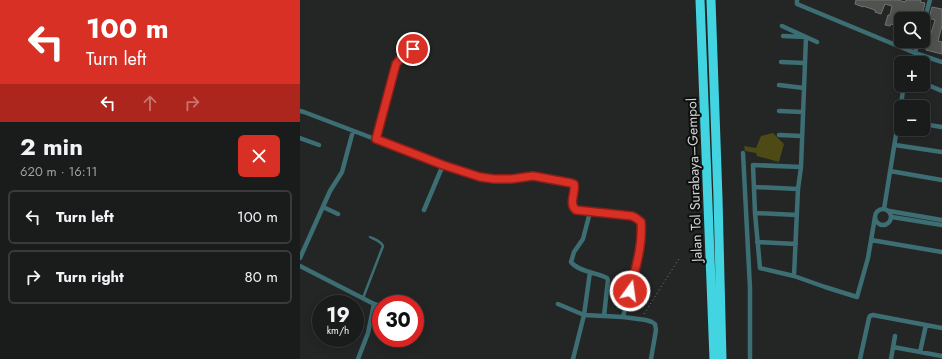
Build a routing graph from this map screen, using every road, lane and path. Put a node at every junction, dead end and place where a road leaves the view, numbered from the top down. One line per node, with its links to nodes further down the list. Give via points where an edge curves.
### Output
1 (700, 0): 79 (highway, Jalan Tol Surabaya–Gempol)
2 (711, 0): 80 (highway, Jalan Tol Surabaya–Gempol)
3 (797, 0): 12 (street, via 797,4)
4 (930, 0): 5 (street)
5 (927, 12)
6 (782, 26): 8 (street)
7 (783, 36): 8 (street)
8 (806, 37): 10 (street); 15 (street)
9 (424, 41): 30 (street, via 396,64)
10 (817, 42)
11 (916, 48): 12 (street)
12 (915, 53): 14 (street)
13 (781, 62): 15 (street)
14 (942, 62)
15 (805, 63): 18 (street)
16 (779, 85): 18 (street)
17 (930, 86): 19 (street)
18 (804, 88): 22 (street)
19 (942, 91)
20 (300, 111): 25 (street)
21 (779, 111): 22 (street)
22 (803, 112): 27 (street)
23 (930, 125): 24 (street)
24 (942, 127)
25 (353, 131): 30 (street); 41 (street, via 342,172)
26 (779, 135): 27 (street)
27 (802, 136): 36 (street)
28 (897, 136): 32 (street)
29 (300, 138): 31 (street)
30 (376, 139): 35 (street)
31 (319, 145)
32 (895, 145): 33 (street); 37 (street)
33 (942, 152)
34 (743, 153): 81 (street, via 750,288)
35 (443, 165): 42 (street); 44 (street, via 494,179 533,176 571,183 575,189 572,207)
36 (801, 167): 39 (street, via 753,166); 40 (street)
37 (890, 171): 38 (street); 43 (street)
38 (942, 180)
39 (754, 187): 40 (street); 45 (street)
40 (798, 189): 47 (street)
41 (323, 207): 46 (street); 57 (street)
42 (424, 210)
43 (886, 210): 48 (street, via 877,211); 49 (street); 50 (street)
44 (590, 212): 60 (street, via 583,239 571,262); 68 (street, via 632,216 641,222 639,253)
45 (755, 213): 47 (street); 54 (street)
46 (338, 214)
47 (797, 215): 55 (street)
48 (875, 217): 49 (street, via 878,224 884,226 889,224); 53 (street)
49 (892, 217): 51 (street)
50 (942, 220)
51 (942, 225)
52 (370, 237): 63 (lane, via 383,246)
53 (871, 240): 56 (street); 61 (street, via 857,297)
54 (758, 242): 55 (street); 61 (street, via 760,268)
55 (796, 244): 61 (street)
56 (942, 252)
57 (300, 258)
58 (680, 258): 69 (path)
59 (300, 266): 62 (street)
60 (590, 272): 66 (street); 67 (street, via 608,279)
61 (794, 276)
62 (357, 295)
63 (364, 295)
64 (558, 304): 66 (street)
65 (372, 314): 76 (street)
66 (584, 316): 67 (street); 77 (street)
67 (604, 316): 68 (street)
68 (623, 317): 69 (street)
69 (641, 319): 78 (street, via 656,326)
70 (926, 325): 71 (street); 74 (street); 82 (street, via 870,316)
71 (942, 328)
72 (895, 336): 73 (street)
73 (893, 347): 74 (street); 83 (street)
74 (920, 352): 75 (street)
75 (942, 356)
76 (358, 359)
77 (573, 359)
78 (651, 359)
79 (714, 359)
80 (722, 359)
81 (750, 359)
82 (860, 359)
83 (891, 359)

